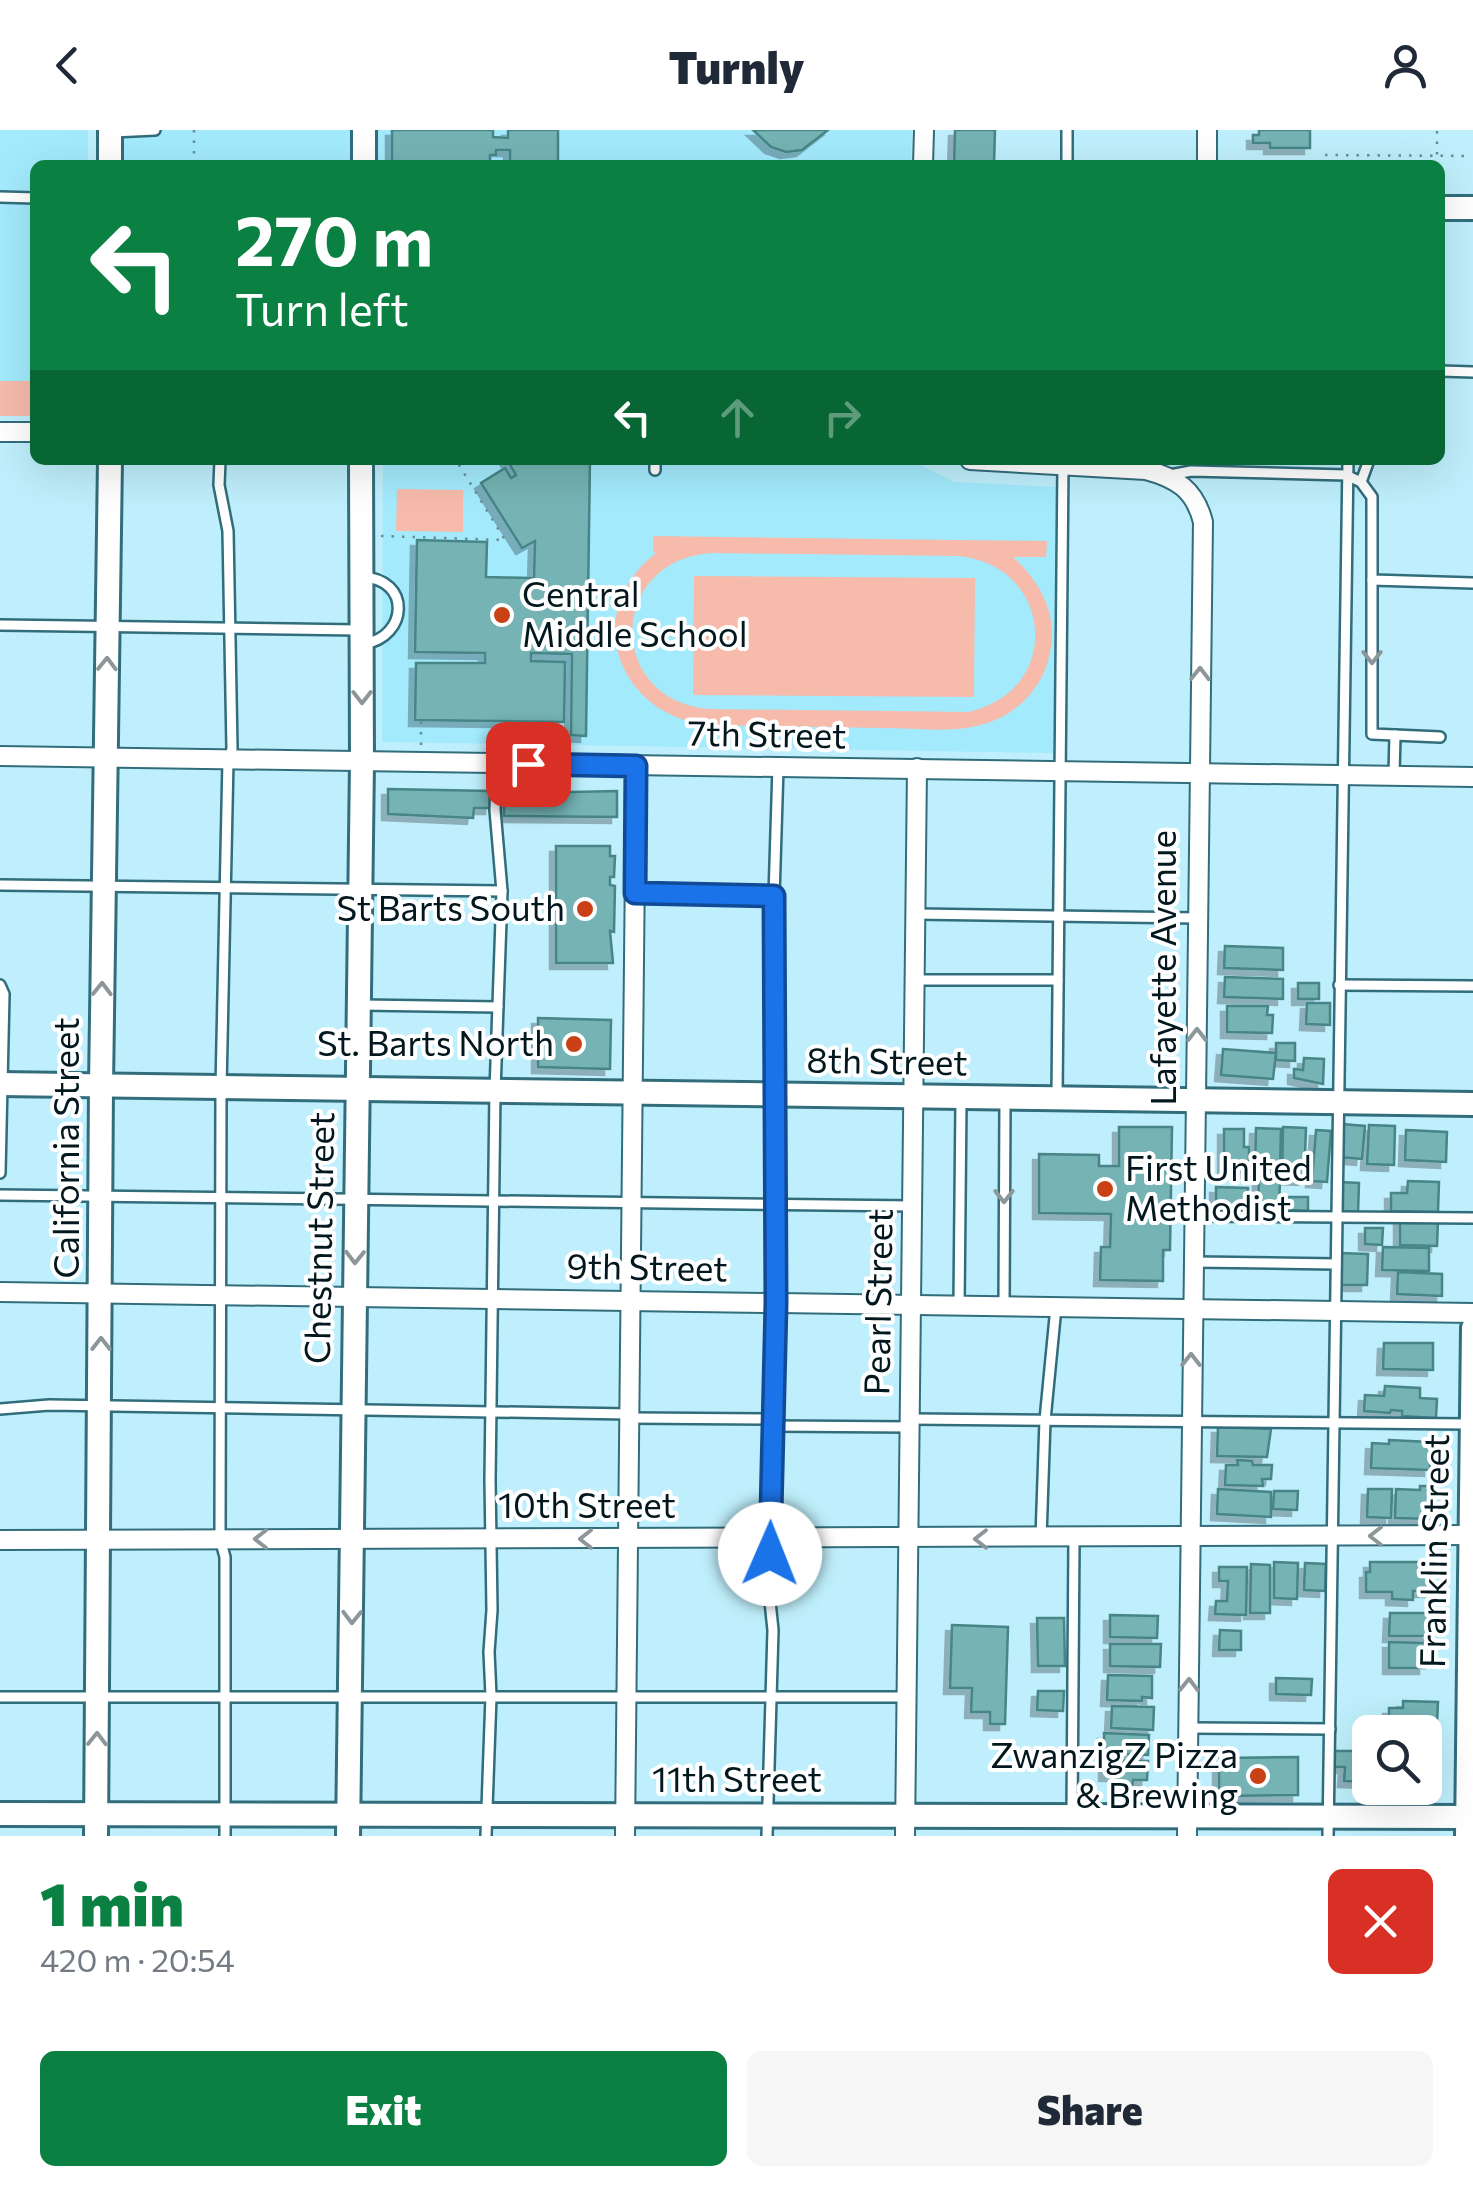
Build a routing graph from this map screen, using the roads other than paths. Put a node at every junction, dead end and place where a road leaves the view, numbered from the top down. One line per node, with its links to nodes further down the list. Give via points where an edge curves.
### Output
1 (155, 130): 6 (lane)
2 (364, 130): 8 (street)
3 (924, 130): 9 (street)
4 (1067, 130): 10 (lane)
5 (1207, 130): 11 (street)
6 (110, 131): 7 (street)
7 (110, 160)
8 (364, 160)
9 (924, 160)
10 (1067, 160)
11 (1207, 160)
12 (0, 198): 13 (lane)
13 (30, 198)
14 (1445, 208): 15 (street)
15 (1473, 208)
16 (1445, 371): 17 (lane)
17 (1473, 372)
18 (0, 432): 19 (street)
19 (30, 432)
20 (110, 465): 33 (street, California Street)
21 (220, 465): 34 (lane)
22 (361, 465): 29 (street, Chestnut Street)
23 (1062, 465): 26 (street); 46 (lane)
24 (1347, 465): 27 (lane)
25 (1367, 465): 28 (lane)
26 (1167, 475): 27 (lane); 47 (street, Lafayette Avenue, one-way to 26, via 1203,522 1188,488)
27 (1346, 475): 28 (lane); 48 (lane)
28 (1362, 482): 30 (lane, via 1372,497)
29 (361, 578): 35 (street, Chestnut Street); 35 (lane, via 388,585 399,601 392,628 378,642)
30 (1372, 580): 31 (lane); 36 (lane, one-way to 36, via 1372,734)
31 (1473, 582)
32 (0, 625): 33 (lane)
33 (107, 626): 34 (lane); 39 (street, California Street, one-way to 33)
34 (231, 629): 35 (lane); 40 (lane)
35 (362, 637): 41 (street, Chestnut Street, one-way to 41)
36 (1395, 735): 37 (lane); 49 (lane)
37 (1440, 737)
38 (0, 756): 39 (street, 7th Street)
39 (105, 757): 40 (street, 7th Street); 52 (street, California Street)
40 (228, 760): 41 (street, 7th Street); 53 (lane)
41 (362, 762): 42 (street, 7th Street); 54 (street, Chestnut Street)
42 (497, 764): 43 (street, 7th Street); 55 (lane)
43 (636, 766): 44 (street, 7th Street); 56 (street)
44 (778, 767): 45 (street, 7th Street); 57 (lane)
45 (918, 768): 46 (street, 7th Street); 58 (street, Pearl Street)
46 (1060, 770): 47 (street, 7th Street); 59 (lane)
47 (1198, 772): 48 (street, 7th Street); 60 (street, Lafayette Avenue)
48 (1343, 774): 49 (street, 7th Street); 64 (lane)
49 (1394, 775): 50 (street, 7th Street)
50 (1473, 777)
51 (0, 884): 52 (lane)
52 (103, 885): 53 (lane); 69 (street, California Street, one-way to 52)
53 (225, 886): 54 (lane); 70 (lane)
54 (360, 888): 55 (lane); 66 (street, Chestnut Street)
55 (502, 891): 67 (lane)
56 (635, 893): 57 (lane); 73 (street)
57 (774, 896): 74 (lane)
58 (916, 914): 59 (lane); 61 (street, Pearl Street)
59 (1058, 918): 60 (lane); 62 (lane)
60 (1198, 918): 79 (street, Lafayette Avenue, one-way to 60)
61 (915, 980): 62 (lane); 75 (street, Pearl Street)
62 (1058, 980): 78 (lane)
63 (0, 985): 68 (lane)
64 (1339, 985): 65 (lane); 80 (lane)
65 (1473, 986)
66 (358, 1006): 67 (lane); 71 (street, Chestnut Street)
67 (498, 1007): 72 (lane)
68 (0, 1084): 69 (street, 8th Street); 82 (lane)
69 (101, 1086): 70 (street, 8th Street); 84 (street, California Street)
70 (221, 1088): 71 (street, 8th Street); 85 (lane)
71 (356, 1089): 72 (street, 8th Street); 86 (street, Chestnut Street)
72 (495, 1091): 73 (street, 8th Street); 87 (lane)
73 (632, 1093): 74 (street, 8th Street); 88 (street)
74 (776, 1095): 75 (street, 8th Street); 89 (lane)
75 (914, 1098): 76 (street, 8th Street); 90 (street, Pearl Street)
76 (961, 1098): 77 (street, 8th Street); 104 (lane)
77 (1005, 1098): 78 (street, 8th Street); 105 (lane, one-way to 105)
78 (1056, 1098): 79 (street, 8th Street)
79 (1196, 1099): 80 (street, 8th Street); 91 (street, Lafayette Avenue)
80 (1337, 1102): 81 (street, 8th Street); 92 (lane)
81 (1473, 1104)
82 (0, 1174)
83 (0, 1195): 84 (lane)
84 (101, 1198): 85 (lane); 97 (street, California Street)
85 (221, 1198): 86 (lane); 98 (lane)
86 (355, 1200): 87 (lane); 99 (street, Chestnut Street, one-way to 99)
87 (494, 1200): 88 (lane); 100 (lane)
88 (631, 1202): 89 (lane); 101 (street)
89 (776, 1206): 90 (lane); 102 (lane)
90 (913, 1206): 103 (street, Pearl Street)
91 (1194, 1216): 92 (lane); 94 (street, Lafayette Avenue)
92 (1336, 1218): 93 (lane); 95 (lane)
93 (1473, 1218)
94 (1192, 1262): 95 (lane); 107 (street, Lafayette Avenue)
95 (1336, 1264): 108 (lane)
96 (0, 1292): 97 (street, 9th Street)
97 (101, 1292): 98 (street, 9th Street); 111 (street, California Street, one-way to 97)
98 (222, 1294): 99 (street, 9th Street); 113 (lane)
99 (354, 1296): 100 (street, 9th Street); 114 (street, Chestnut Street)
100 (494, 1298): 101 (street, 9th Street); 115 (lane)
101 (630, 1300): 102 (street, 9th Street); 116 (street)
102 (776, 1303): 103 (street, 9th Street); 120 (lane)
103 (912, 1305): 104 (street, 9th Street); 121 (street, Pearl Street)
104 (959, 1306): 105 (street, 9th Street)
105 (1004, 1306): 106 (street, 9th Street)
106 (1056, 1307): 107 (street, 9th Street); 117 (lane)
107 (1192, 1308): 108 (street, 9th Street); 118 (street, Lafayette Avenue, one-way to 107)
108 (1336, 1311): 109 (street, 9th Street); 119 (lane)
109 (1473, 1313)
110 (1473, 1328): 122 (street, Franklin Street)
111 (101, 1408): 112 (lane); 113 (lane); 135 (street, California Street)
112 (0, 1409)
113 (221, 1410): 114 (lane); 128 (lane)
114 (354, 1412): 115 (lane); 129 (street, Chestnut Street)
115 (493, 1414): 116 (lane); 130 (lane)
116 (630, 1416): 120 (lane); 131 (street)
117 (1045, 1420): 118 (lane); 121 (lane); 126 (lane)
118 (1191, 1421): 119 (lane); 125 (street, Lafayette Avenue)
119 (1333, 1422): 122 (lane); 124 (lane)
120 (773, 1423): 121 (lane); 132 (lane)
121 (911, 1423): 133 (street, Pearl Street)
122 (1472, 1424): 123 (street, Franklin Street)
123 (1472, 1535): 124 (street, 10th Street, one-way to 124); 148 (street, Franklin Street)
124 (1332, 1536): 125 (street, 10th Street); 145 (lane)
125 (1191, 1537): 127 (street, 10th Street); 144 (street, Lafayette Avenue, one-way to 125)
126 (1040, 1538): 127 (street, 10th Street); 133 (street, 10th Street, one-way to 133)
127 (1074, 1538): 147 (lane)
128 (220, 1539): 129 (street, 10th Street, one-way to 128); 135 (street, 10th Street); 137 (lane, via 226,1557)
129 (353, 1539): 130 (street, 10th Street); 143 (street, Chestnut Street, one-way to 143)
130 (492, 1539): 131 (street, 10th Street, one-way to 130); 138 (lane)
131 (630, 1539): 132 (street, 10th Street); 139 (street)
132 (770, 1539): 133 (street, 10th Street); 140 (lane)
133 (910, 1539): 142 (street, Pearl Street)
134 (0, 1540): 135 (street, 10th Street)
135 (100, 1540): 136 (street, California Street)
136 (98, 1696): 137 (lane); 141 (lane); 149 (street, California Street, one-way to 136)
137 (226, 1696): 143 (lane); 150 (lane)
138 (492, 1696): 139 (lane); 143 (lane); 152 (lane)
139 (628, 1696): 140 (lane); 153 (street)
140 (770, 1696): 142 (lane); 154 (lane)
141 (0, 1697)
142 (907, 1697): 155 (street, Pearl Street)
143 (350, 1698): 151 (street, Chestnut Street)
144 (1188, 1728): 145 (lane); 157 (street, Lafayette Avenue)
145 (1330, 1730): 156 (lane)
146 (0, 1814): 149 (street, 11th Street)
147 (1057, 1823): 155 (street, 11th Street); 157 (street, 11th Street)
148 (1469, 1823): 156 (street, 11th Street)
149 (96, 1825): 150 (street, 11th Street)
150 (225, 1825): 151 (street, 11th Street)
151 (348, 1825): 152 (street, 11th Street)
152 (486, 1826): 153 (street, 11th Street)
153 (625, 1826): 154 (street, 11th Street)
154 (768, 1826): 155 (street, 11th Street)
155 (905, 1826)
156 (1329, 1826): 157 (street, 11th Street)
157 (1187, 1827)

